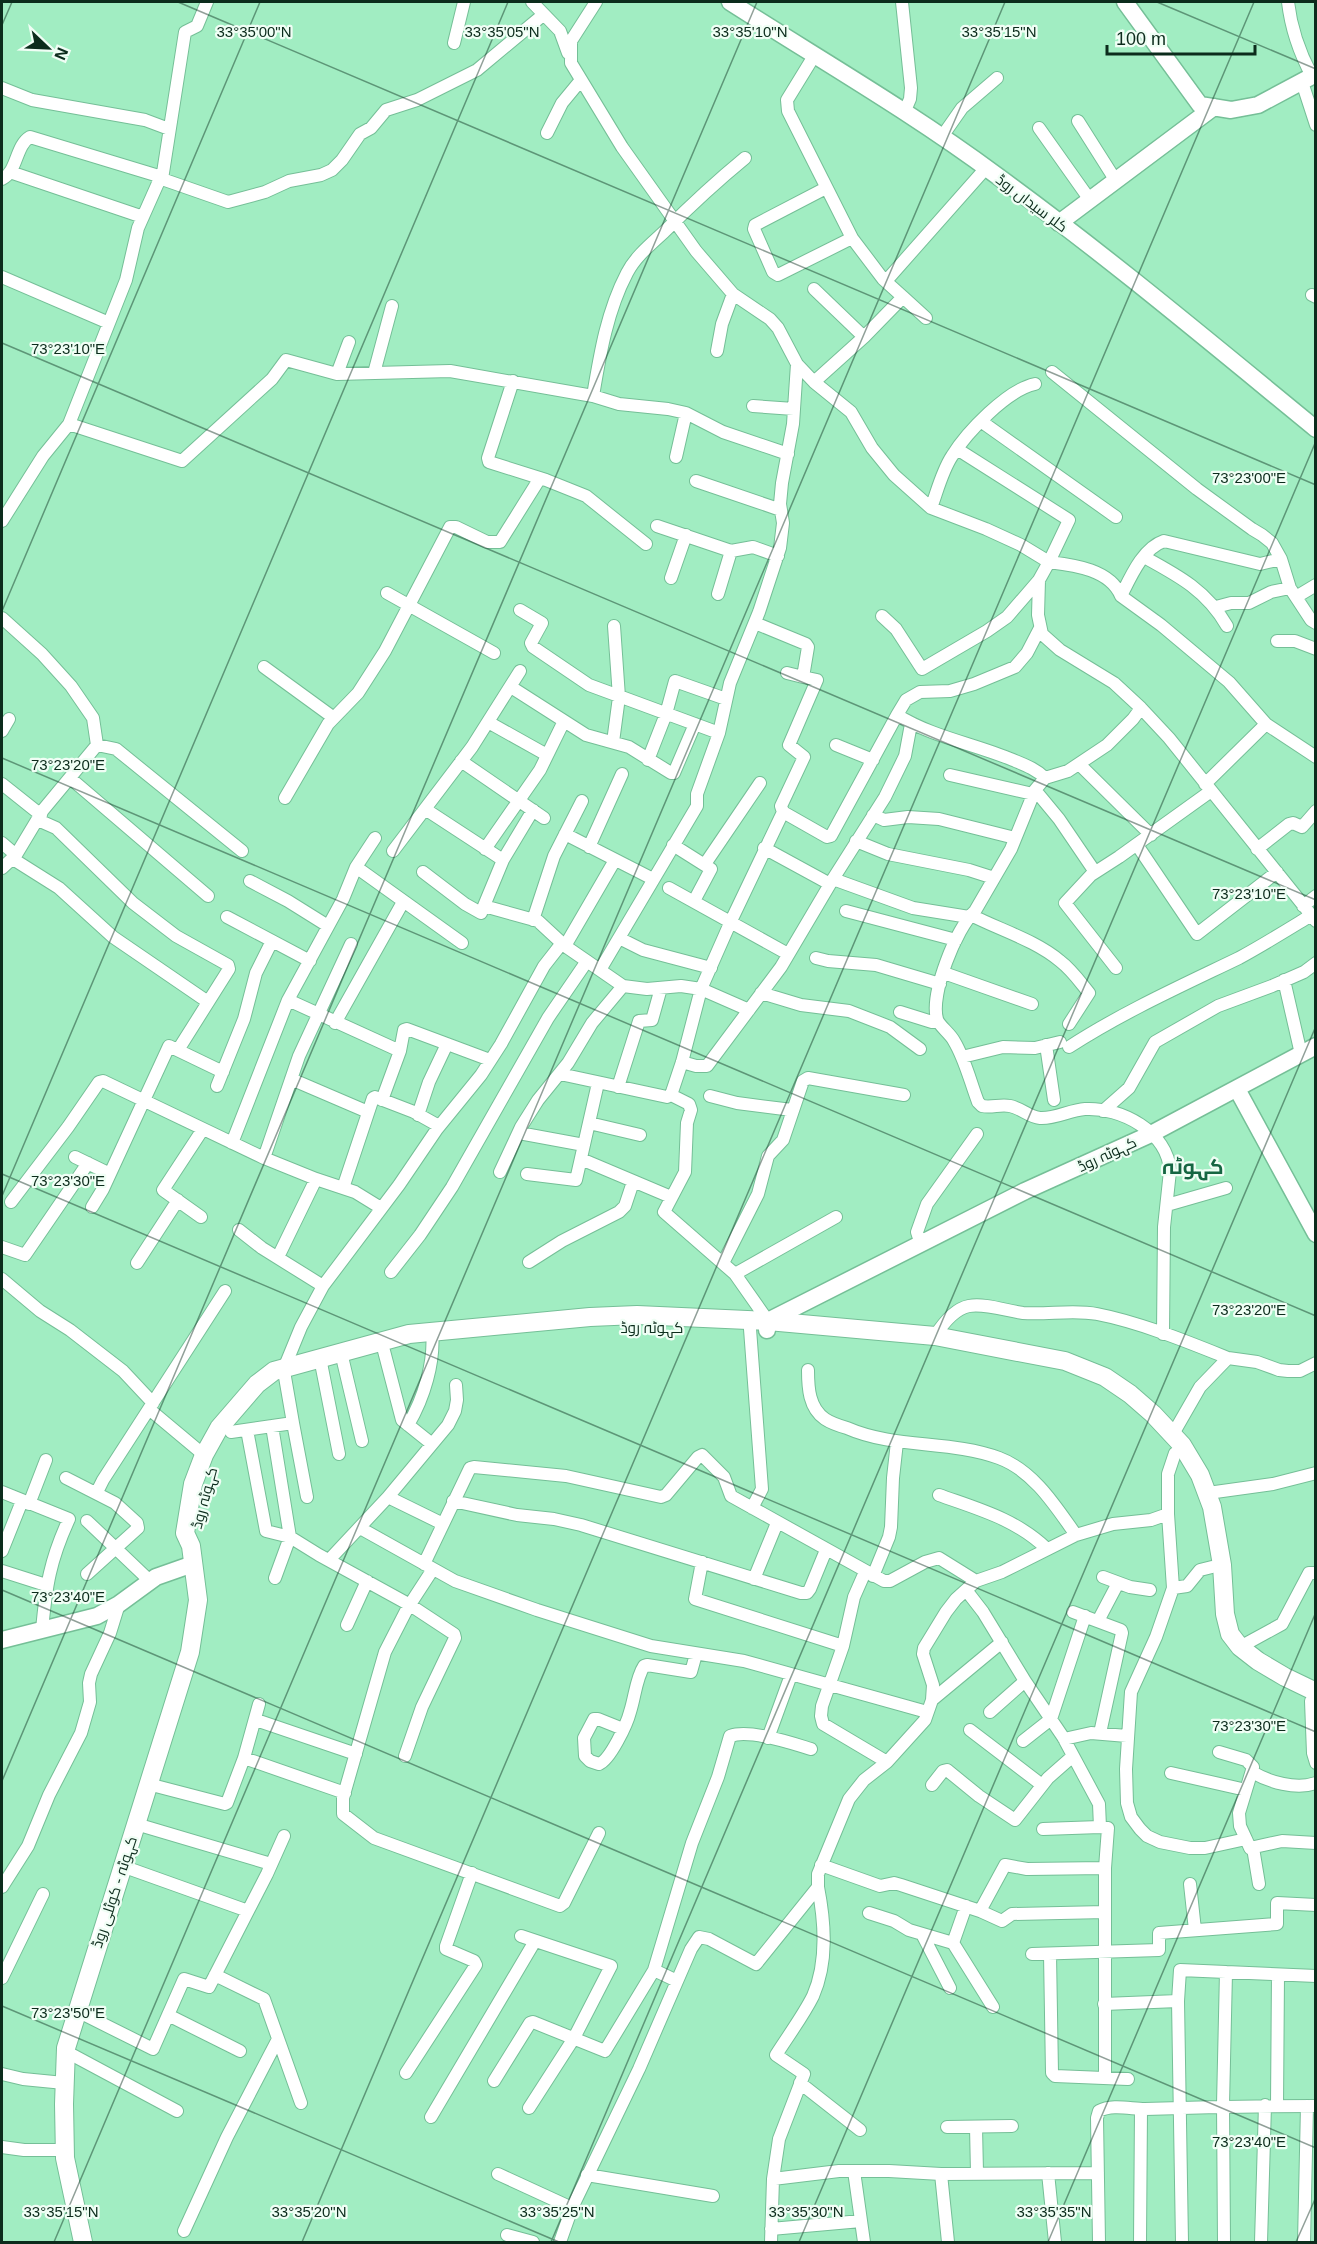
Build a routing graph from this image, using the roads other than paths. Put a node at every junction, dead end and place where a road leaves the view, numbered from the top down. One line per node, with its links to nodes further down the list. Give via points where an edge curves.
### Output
1 (207, 2): 22 (street, via 197,26 185,32)
2 (464, 2): 10 (street)
3 (532, 2): 9 (street)
4 (596, 2): 12 (street, via 571,41)
5 (730, 2): 11 (main road, کلر سیداں روڈ)
6 (902, 2): 18 (street, via 911,88)
7 (1125, 2): 17 (main road, via 1200,105)
8 (1288, 2): 13 (street)
9 (543, 15): 12 (street, via 560,31); 28 (street, via 477,70 417,100 386,110 371,128 360,134 342,160 321,175 289,181 228,202)
10 (454, 43)
11 (814, 56): 18 (main road, کلر سیداں روڈ); 30 (street, via 787,100 788,111)
12 (571, 63): 15 (street)
13 (1310, 77): 17 (main road, via 1258,105 1231,110); 20 (street)
14 (997, 78): 24 (street, via 962,108)
15 (581, 80): 23 (street, via 562,103); 33 (street)
16 (2, 88): 22 (street, via 32,100 145,120)
17 (1214, 108): 29 (main road)
18 (904, 113): 24 (main road, کلر سیداں روڈ)
19 (1078, 121): 29 (street)
20 (1316, 125)
21 (1039, 128): 31 (street)
22 (169, 129): 28 (street)
23 (547, 133)
24 (941, 138): 26 (main road, کلر سیداں روڈ)
25 (745, 158): 33 (street)
26 (986, 168): 34 (main road, کلر سیداں روڈ); 37 (street)
27 (6, 175): 28 (street, via 30,137); 32 (street)
28 (162, 178): 32 (street)
29 (1116, 180): 31 (main road)
30 (826, 188): 35 (street); 35 (street, via 755,225 773,272 778,275)
31 (1090, 200): 34 (main road)
32 (143, 217): 43 (street, via 126,280)
33 (674, 222): 39 (street); 54 (street, via 627,272 602,343)
34 (1059, 223): 60 (main road, کلر سیداں روڈ)
35 (852, 238): 37 (street)
36 (2, 277): 43 (street)
37 (886, 281): 40 (street)
38 (814, 289): 44 (street)
39 (733, 294): 46 (street); 47 (street, via 770,319)
40 (903, 297): 42 (street); 44 (street)
41 (392, 306): 49 (street)
42 (926, 318)
43 (109, 323): 59 (street)
44 (864, 337): 52 (street)
45 (349, 342): 50 (street)
46 (717, 351)
47 (797, 364): 52 (street); 56 (street)
48 (1052, 372): 76 (street, via 1197,489 1262,534)
49 (374, 373): 50 (street); 51 (street, via 450,371)
50 (337, 374): 59 (street, via 286,360 272,379 182,461)
51 (513, 381): 54 (street); 64 (street, via 489,462)
52 (814, 382): 66 (street, via 851,412 894,475)
53 (1035, 384): 58 (street, via 1022,387)
54 (593, 396): 57 (street, via 619,404)
55 (753, 406): 56 (street)
56 (794, 409): 62 (street)
57 (686, 413): 62 (street, via 723,432); 63 (street)
58 (982, 422): 61 (street); 68 (street)
59 (69, 424): 69 (street, via 43,456)
60 (1316, 429)
61 (957, 449): 66 (street); 77 (street, via 1069,520)
62 (788, 454): 67 (street)
63 (676, 457)
64 (540, 478): 72 (street, via 586,496); 85 (street, via 500,542 487,542 450,527)
65 (696, 481): 67 (street)
66 (931, 508): 77 (street, via 1021,545)
67 (781, 510): 74 (street, via 783,534)
68 (1116, 517)
69 (2, 521)
70 (657, 526): 71 (street)
71 (686, 535): 73 (street); 78 (street)
72 (646, 543)
73 (731, 551): 74 (street, via 753,547); 83 (street)
74 (778, 556): 90 (street)
75 (1144, 557): 76 (street, via 1154,544 1164,541 1260,564); 84 (street); 86 (street, via 1185,580)
76 (1281, 559): 81 (street)
77 (1049, 562): 79 (street); 84 (street, via 1086,568 1118,589)
78 (671, 578)
79 (1039, 579): 88 (street, via 1007,617 922,669 896,629); 94 (street)
80 (1316, 585): 81 (street)
81 (1293, 592): 86 (street, via 1271,592 1249,603); 91 (street)
82 (387, 593): 85 (street)
83 (718, 594)
84 (1121, 596): 114 (street, via 1229,682)
85 (409, 606): 97 (street); 108 (street, via 365,682)
86 (1216, 607): 93 (street)
87 (520, 610): 103 (street, via 542,623 531,643 533,647 589,684)
88 (882, 616)
89 (2, 618): 118 (street, via 71,686 93,718)
90 (755, 622): 101 (street, via 806,644); 104 (street)
91 (1316, 623)
92 (614, 626): 103 (street)
93 (1227, 626)
94 (1040, 628): 105 (street, via 1041,634 1060,650 1114,683); 107 (street, via 1016,667 950,691 920,692 906,700)
95 (1277, 641): 96 (street, via 1295,641)
96 (1316, 649)
97 (494, 653)
98 (264, 667): 108 (street)
99 (520, 671): 102 (street)
100 (787, 673): 101 (street)
101 (803, 677): 140 (street, via 817,680 789,745 804,757 781,806)
102 (511, 687): 110 (street); 111 (street)
103 (619, 697): 106 (street); 117 (street)
104 (726, 699): 106 (street, via 675,681); 116 (street)
105 (1141, 708): 125 (street, via 1107,745); 132 (street)
106 (666, 714): 112 (street); 122 (street)
107 (897, 715): 113 (street); 123 (street)
108 (334, 718): 134 (street)
109 (9, 719): 115 (street)
110 (564, 721): 117 (street, via 586,735); 121 (street)
111 (488, 722): 121 (street); 124 (street)
112 (695, 724): 116 (street); 122 (street, via 674,773)
113 (911, 724): 129 (street, via 998,754); 141 (street, via 905,756)
114 (1266, 724): 120 (street); 132 (street)
115 (2, 732)
116 (718, 733): 151 (street, via 697,806)
117 (613, 742): 122 (street)
118 (97, 745): 128 (street); 156 (street, via 116,749)
119 (836, 745): 123 (street)
120 (1313, 754)
121 (547, 755): 135 (street)
122 (648, 760)
123 (873, 760): 140 (street, via 831,836)
124 (461, 761): 135 (street); 137 (street)
125 (1079, 764): 129 (street); 145 (street)
126 (622, 774): 152 (street)
127 (950, 775): 133 (street)
128 (70, 778): 142 (street); 172 (street)
129 (1045, 778): 133 (street)
130 (760, 783): 161 (street)
131 (2, 784): 142 (street)
132 (1208, 788): 145 (street); 155 (street)
133 (1034, 792): 146 (street); 165 (street, via 1059,819)
134 (285, 798)
135 (518, 800): 138 (street); 154 (street)
136 (582, 801): 144 (street)
137 (425, 809): 154 (street); 157 (street)
138 (533, 810): 143 (street); 159 (street)
139 (1316, 811): 155 (street, via 1302,827 1289,824)
140 (783, 812): 153 (street)
141 (873, 815): 146 (street, via 884,820 939,819); 148 (street)
142 (39, 817): 158 (street); 205 (street, via 57,828 132,903 176,936 228,965)
143 (544, 818)
144 (564, 834): 152 (street); 181 (street)
145 (1151, 835): 150 (street)
146 (1015, 837): 167 (street)
147 (375, 838): 162 (street)
148 (856, 841): 167 (street, via 888,854); 170 (street)
149 (2, 843): 158 (street)
150 (1137, 844): 165 (street); 166 (street, via 1197,934)
151 (673, 845): 161 (street); 168 (street)
152 (589, 847): 160 (street)
153 (764, 848): 170 (street); 182 (street)
154 (485, 849): 159 (street)
155 (1257, 849): 166 (street)
156 (242, 851)
157 (393, 851)
158 (14, 857): 163 (street); 205 (street, via 58,888 113,937)
159 (503, 860): 176 (street)
160 (615, 860): 168 (street); 189 (street)
161 (705, 864): 174 (street, via 711,872)
162 (356, 867): 175 (street); 183 (street)
163 (2, 868)
164 (423, 872): 176 (street, via 481,913)
165 (1095, 872): 196 (street, via 1065,903)
166 (1276, 872): 178 (street)
167 (994, 878): 179 (street)
168 (653, 879): 184 (street)
169 (250, 881): 183 (street)
170 (831, 881): 179 (street, via 913,908); 190 (street)
171 (669, 888): 174 (street)
172 (208, 896)
173 (1316, 896): 178 (street)
174 (694, 901): 182 (street)
175 (403, 902): 187 (street); 211 (street)
176 (484, 906): 181 (street)
177 (846, 911): 185 (street)
178 (1310, 914): 214 (street, via 1240,957 1064,1045)
179 (970, 916): 185 (street); 212 (street, via 1046,952 1074,974 1089,993)
180 (227, 917): 186 (street)
181 (532, 920): 189 (street)
182 (731, 921): 190 (street); 195 (street)
183 (328, 926): 192 (street)
184 (619, 938): 195 (street, via 643,950); 197 (street)
185 (956, 940): 198 (street)
186 (272, 941): 192 (street); 222 (street, via 256,973 244,1019)
187 (462, 943)
188 (351, 944): 209 (street)
189 (564, 944): 193 (street); 220 (street, via 544,966)
190 (788, 954): 203 (street)
191 (816, 958): 198 (street)
192 (310, 961): 204 (street)
193 (587, 961): 197 (street); 275 (street, via 548,1018 452,1187)
194 (1316, 963): 199 (street)
195 (711, 968): 202 (street)
196 (1116, 968)
197 (600, 970): 200 (street)
198 (942, 978): 206 (street); 210 (street, via 937,998)
199 (1284, 980): 217 (street); 236 (street, via 1218,1006 1155,1042 1129,1088)
200 (623, 986): 201 (street); 223 (street, via 592,1023)
201 (661, 988): 202 (street); 227 (street, via 652,1020 639,1021)
202 (701, 989): 207 (street); 221 (street)
203 (761, 993): 207 (street); 215 (street, via 801,1005 849,1011 890,1027)
204 (288, 1000): 209 (street); 246 (street)
205 (208, 1002): 216 (street)
206 (1032, 1004)
207 (748, 1010): 221 (street, via 707,1066)
208 (900, 1012): 210 (street)
209 (319, 1015): 211 (street); 224 (street)
210 (938, 1022): 219 (street)
211 (335, 1023): 218 (street)
212 (1070, 1024)
213 (447, 1044): 218 (street, via 407,1029); 220 (street); 238 (street)
214 (1046, 1045): 219 (street, via 1003,1047); 234 (street)
215 (920, 1049)
216 (178, 1050): 222 (street); 232 (street, via 169,1046)
217 (1308, 1050): 228 (main road, کہوٹہ روڈ)
218 (400, 1051): 233 (street)
219 (962, 1057): 236 (street, via 982,1106 1013,1106 1043,1118 1085,1109)
220 (490, 1060): 240 (street)
221 (682, 1062): 229 (street)
222 (223, 1072): 226 (street)
223 (560, 1074): 225 (street); 242 (street)
224 (291, 1079): 237 (street); 249 (street)
225 (598, 1083): 227 (street); 239 (street)
226 (217, 1086)
227 (618, 1087): 229 (street)
228 (1237, 1089): 244 (main road, کہوٹہ روڈ); 268 (main road)
229 (671, 1095): 259 (street, via 691,1110 685,1172)
230 (904, 1095): 235 (street, via 808,1078 803,1081)
231 (710, 1096): 235 (street)
232 (144, 1100): 241 (street); 253 (street); 261 (street, via 99,1082)
233 (382, 1100): 237 (street, via 373,1098); 238 (street)
234 (1054, 1100)
235 (792, 1110): 274 (street, via 783,1140 768,1156 758,1194)
236 (1102, 1111): 244 (street, via 1130,1119)
237 (368, 1112): 257 (street)
238 (418, 1115): 240 (street)
239 (589, 1123): 245 (street); 247 (street)
240 (439, 1126): 264 (street)
241 (203, 1129): 246 (street); 260 (street, via 163,1190)
242 (519, 1132): 247 (street); 252 (street)
243 (977, 1134): 269 (street, via 927,1204 917,1232)
244 (1151, 1134): 262 (street, via 1170,1164); 269 (main road, کہوٹہ روڈ)
245 (640, 1135)
246 (232, 1143): 249 (street)
247 (584, 1145): 250 (street)
248 (75, 1157): 251 (street)
249 (264, 1158): 255 (street)
250 (581, 1159): 254 (street, via 576,1180); 256 (street)
251 (88, 1164): 253 (street); 270 (street, via 25,1255)
252 (500, 1172)
253 (110, 1174): 263 (street)
254 (527, 1174)
255 (316, 1179): 257 (street); 271 (street)
256 (633, 1182): 259 (street); 272 (street, via 619,1212)
257 (343, 1188): 264 (street)
258 (1226, 1188): 262 (street)
259 (671, 1197): 274 (street, via 664,1212)
260 (178, 1200): 265 (street); 273 (street)
261 (11, 1202)
262 (1167, 1205): 281 (street)
263 (92, 1207)
264 (381, 1208): 278 (street)
265 (201, 1217)
266 (836, 1217): 276 (street)
267 (239, 1230): 271 (street)
268 (1316, 1234)
269 (921, 1244): 280 (main road, کہوٹہ روڈ)
270 (2, 1248)
271 (278, 1257): 278 (street)
272 (530, 1262)
273 (137, 1263)
274 (723, 1263): 276 (street)
275 (391, 1272)
276 (735, 1274): 280 (street)
277 (2, 1279): 292 (street, via 123,1371)
278 (323, 1286): 290 (street, via 301,1327)
279 (225, 1291): 292 (street)
280 (761, 1327): 282 (main road, کہوٹہ روڈ, via 637,1326); 283 (main road); 301 (main road, via 933,1346 1047,1366 1119,1399 1149,1424); 315 (street, via 762,1489)
281 (1163, 1334): 283 (street, via 1097,1314 1026,1313 968,1306 955,1313); 285 (street)
282 (433, 1336): 284 (main road, کہوٹہ روڈ); 287 (main road, کہوٹہ روڈ, via 409,1334); 294 (street, via 425,1386)
283 (935, 1336): 297 (main road, via 1084,1367 1130,1394)
284 (384, 1351): 286 (main road, کہوٹہ روڈ); 294 (street, via 402,1420)
285 (1228, 1358): 288 (street, via 1288,1371 1300,1371); 297 (street, via 1200,1387)
286 (343, 1361): 287 (main road, کہوٹہ روڈ); 298 (street)
287 (321, 1363): 290 (main road, کہوٹہ روڈ); 302 (street)
288 (1316, 1363)
289 (808, 1370): 299 (street, via 810,1398 825,1419 867,1437)
290 (285, 1372): 293 (street); 296 (main road, کہوٹہ روڈ, via 263,1391); 303 (main road, کہوٹہ روڈ, via 270,1373 258,1384 219,1428)
291 (456, 1385): 300 (street, via 455,1411)
292 (152, 1406): 303 (street); 308 (street)
293 (293, 1423): 295 (street); 311 (street)
294 (408, 1425): 300 (street)
295 (272, 1426): 296 (street); 322 (street)
296 (239, 1431): 322 (street, via 266,1531); 327 (main road, کہوٹہ روڈ, via 215,1459 204,1487)
297 (1173, 1434): 309 (main road, via 1192,1459)
298 (362, 1441)
299 (897, 1442): 321 (street, via 953,1447 1000,1458 1049,1496); 335 (street, via 889,1537)
300 (432, 1444): 312 (street)
301 (1174, 1453): 316 (street, via 1168,1474); 331 (main road, via 1199,1496)
302 (339, 1454)
303 (204, 1455): 327 (main road, کہوٹہ روڈ, via 193,1484 185,1533)
304 (46, 1460): 314 (street)
305 (1316, 1473): 309 (street)
306 (66, 1478): 308 (street)
307 (2, 1492): 314 (street)
308 (97, 1492): 323 (street, via 137,1523 138,1528)
309 (1208, 1493): 355 (main road, via 1222,1565 1226,1624)
310 (939, 1495): 324 (street, via 1023,1528)
311 (307, 1497)
312 (388, 1497): 319 (street); 320 (street)
313 (453, 1501): 315 (street, via 466,1472 474,1467 566,1476 661,1497 702,1455 724,1477 731,1496); 319 (street); 329 (street, via 581,1525)
314 (25, 1503): 326 (street); 343 (street, via 69,1519 56,1547)
315 (752, 1508): 318 (street)
316 (1168, 1514): 321 (street); 344 (street)
317 (87, 1521): 323 (street)
318 (777, 1522): 325 (street); 338 (street)
319 (443, 1524): 330 (street)
320 (360, 1528): 328 (street); 330 (street)
321 (1076, 1535): 324 (street)
322 (290, 1537): 328 (street); 337 (street)
323 (116, 1548): 334 (street); 339 (street)
324 (1047, 1548): 341 (street)
325 (826, 1550): 335 (street); 338 (street, via 807,1593)
326 (2, 1551)
327 (192, 1555): 339 (main road); 384 (main road, کہوٹہ - کوٹلی روڈ, via 198,1600 194,1634)
328 (328, 1560): 340 (street)
329 (702, 1562): 338 (street); 354 (street, via 694,1595 698,1601)
330 (429, 1567): 348 (street); 356 (street, via 472,1588 631,1640)
331 (1212, 1568): 344 (street, via 1200,1570 1187,1586); 360 (main road, via 1214,1623 1225,1648 1270,1682)
332 (2, 1571): 343 (street)
333 (1316, 1573): 355 (street, via 1304,1580 1282,1624)
334 (87, 1574)
335 (869, 1574): 341 (street, via 890,1581 939,1558); 354 (street, via 854,1597)
336 (1103, 1577): 342 (street)
337 (275, 1578)
338 (754, 1579)
339 (150, 1581): 347 (main road)
340 (367, 1581): 348 (street); 350 (street)
341 (976, 1581): 345 (street)
342 (1118, 1583): 346 (street); 349 (street)
343 (46, 1585): 351 (street)
344 (1173, 1588): 369 (street, via 1131,1692)
345 (966, 1590): 353 (street); 362 (street, via 946,1612 924,1648 933,1685)
346 (1150, 1590)
347 (119, 1605): 351 (main road, via 86,1620); 403 (street, via 91,1674 90,1702 83,1726 28,1846)
348 (410, 1605): 375 (street, via 385,1652); 376 (street, via 455,1638 422,1707)
349 (1098, 1621): 364 (street, via 1079,1614); 368 (street, via 1122,1633)
350 (347, 1625)
351 (42, 1630): 352 (main road)
352 (2, 1640)
353 (1002, 1642): 358 (street); 362 (street)
354 (843, 1646): 359 (street)
355 (1240, 1647): 360 (main road)
356 (696, 1654): 357 (street, via 744,1661); 366 (street, via 691,1672 644,1666)
357 (791, 1675): 359 (street); 370 (street)
358 (1025, 1681): 363 (street); 364 (street)
359 (830, 1686): 362 (street); 379 (street, via 822,1706 823,1724)
360 (1314, 1699): 380 (street)
361 (259, 1704): 365 (street)
362 (930, 1706): 379 (street, via 926,1720)
363 (990, 1712)
364 (1051, 1719): 371 (street); 372 (street)
365 (256, 1720): 375 (street); 378 (street)
366 (623, 1729)
367 (970, 1730): 386 (street)
368 (1100, 1733): 369 (street); 371 (street)
369 (1127, 1736): 394 (street, via 1127,1803 1131,1817 1147,1836 1190,1848)
370 (768, 1738): 373 (street); 420 (street, via 739,1734 728,1740)
371 (1064, 1739): 377 (street)
372 (1023, 1742)
373 (811, 1749)
374 (1219, 1752): 381 (street, via 1246,1760)
375 (356, 1754): 388 (street)
376 (405, 1756)
377 (1073, 1756): 386 (street); 390 (street, via 1098,1804)
378 (244, 1758): 384 (street, via 225,1804); 388 (street)
379 (887, 1762): 398 (street, via 864,1780 849,1799)
380 (1316, 1763)
381 (1252, 1772): 383 (street, via 1278,1783); 387 (street)
382 (1171, 1773): 387 (street)
383 (1316, 1783)
384 (148, 1784): 389 (main road, کہوٹہ - کوٹلی روڈ)
385 (932, 1785): 386 (street, via 947,1770 1015,1820)
386 (1042, 1785)
387 (1246, 1790): 394 (street, via 1239,1820)
388 (345, 1793): 400 (street, via 343,1814 374,1838)
389 (136, 1824): 396 (street); 397 (main road, کہوٹہ - کوٹلی روڈ)
390 (1100, 1827): 391 (street); 399 (street, via 1108,1828)
391 (1043, 1828)
392 (599, 1833): 400 (street, via 562,1905)
393 (284, 1836): 396 (street)
394 (1250, 1843): 395 (street); 402 (street)
395 (1316, 1843)
396 (271, 1864): 408 (street)
397 (122, 1866): 408 (street); 431 (main road, کہوٹہ - کوٹلی روڈ)
398 (822, 1866): 404 (street); 407 (street, via 880,1886 894,1883)
399 (1105, 1868): 409 (street, via 1027,1869 1005,1865); 410 (street)
400 (472, 1873): 437 (street, via 446,1949 476,1965)
401 (1190, 1884): 412 (street)
402 (1259, 1884)
403 (2, 1887)
404 (818, 1887): 426 (street, via 756,1964 699,1937); 443 (street, via 825,1923 822,1964 813,1995 776,2055 804,2074)
405 (43, 1894): 425 (street)
406 (1316, 1905): 412 (street, via 1277,1903 1277,1924)
407 (966, 1906): 409 (street); 416 (street)
408 (248, 1911): 422 (street)
409 (980, 1911): 410 (street, via 1002,1921 1019,1913)
410 (1105, 1912): 417 (street)
411 (869, 1913): 413 (street)
412 (1195, 1930): 417 (street, via 1159,1933 1159,1950)
413 (922, 1934): 416 (street); 427 (street)
414 (521, 1936): 415 (street)
415 (536, 1941): 433 (street, via 611,1966); 452 (street)
416 (953, 1943): 430 (street)
417 (1105, 1953): 419 (street); 429 (street)
418 (1032, 1954): 419 (street)
419 (1050, 1954): 439 (street, via 1052,2073)
420 (654, 1970): 426 (street); 433 (street, via 606,2051)
421 (1226, 1972): 423 (street); 428 (street, via 1180,1970); 445 (street)
422 (215, 1974): 432 (street, via 208,1987 184,1979); 434 (street, via 264,1999)
423 (1278, 1975): 424 (street); 446 (street)
424 (1316, 1976)
425 (2, 1978)
426 (677, 1981): 465 (street)
427 (950, 1988)
428 (1178, 2001): 429 (street); 449 (street)
429 (1104, 2004): 439 (street)
430 (993, 2007)
431 (77, 2011): 432 (street, via 153,2049); 435 (main road, کہوٹہ - کوٹلی روڈ)
432 (168, 2015): 436 (street)
433 (574, 2038): 441 (street, via 530,2023); 448 (street)
434 (278, 2039): 444 (street); 471 (street)
435 (65, 2051): 442 (main road, کہوٹہ - کوٹلی روڈ); 451 (street)
436 (240, 2051)
437 (406, 2073)
438 (2, 2074): 442 (street)
439 (1105, 2078): 440 (street)
440 (1128, 2079)
441 (494, 2081)
442 (64, 2083): 458 (main road, کہوٹہ - کوٹلی روڈ)
443 (800, 2083): 456 (street); 466 (street, via 779,2139)
444 (300, 2103)
445 (1223, 2105): 446 (street); 449 (street); 483 (street)
446 (1271, 2105): 447 (street); 484 (street)
447 (1311, 2106): 485 (street)
448 (529, 2108)
449 (1179, 2108): 450 (street); 482 (street)
450 (1141, 2109): 462 (street, via 1099,2110); 481 (street)
451 (177, 2110)
452 (431, 2117)
453 (1012, 2126): 455 (street)
454 (947, 2127): 455 (street)
455 (976, 2127): 460 (street)
456 (860, 2130)
457 (2, 2147): 458 (street)
458 (65, 2150): 473 (main road, کہوٹہ - کوٹلی روڈ)
459 (854, 2171): 464 (street); 466 (street); 469 (street)
460 (977, 2173): 461 (street); 464 (street)
461 (1048, 2173): 462 (street); 479 (street)
462 (1098, 2173): 480 (street)
463 (498, 2174): 468 (street)
464 (941, 2174): 478 (street)
465 (587, 2175): 467 (street); 468 (street)
466 (773, 2179): 470 (street)
467 (713, 2196)
468 (572, 2208): 475 (street)
469 (861, 2221): 470 (street); 477 (street)
470 (771, 2229): 476 (street)
471 (184, 2231)
472 (507, 2235): 474 (street)
473 (83, 2242)
474 (533, 2242)
475 (560, 2242)
476 (771, 2242)
477 (864, 2242)
478 (948, 2242)
479 (1055, 2242)
480 (1099, 2242)
481 (1140, 2242)
482 (1182, 2242)
483 (1224, 2242)
484 (1261, 2242)
485 (1304, 2242)

